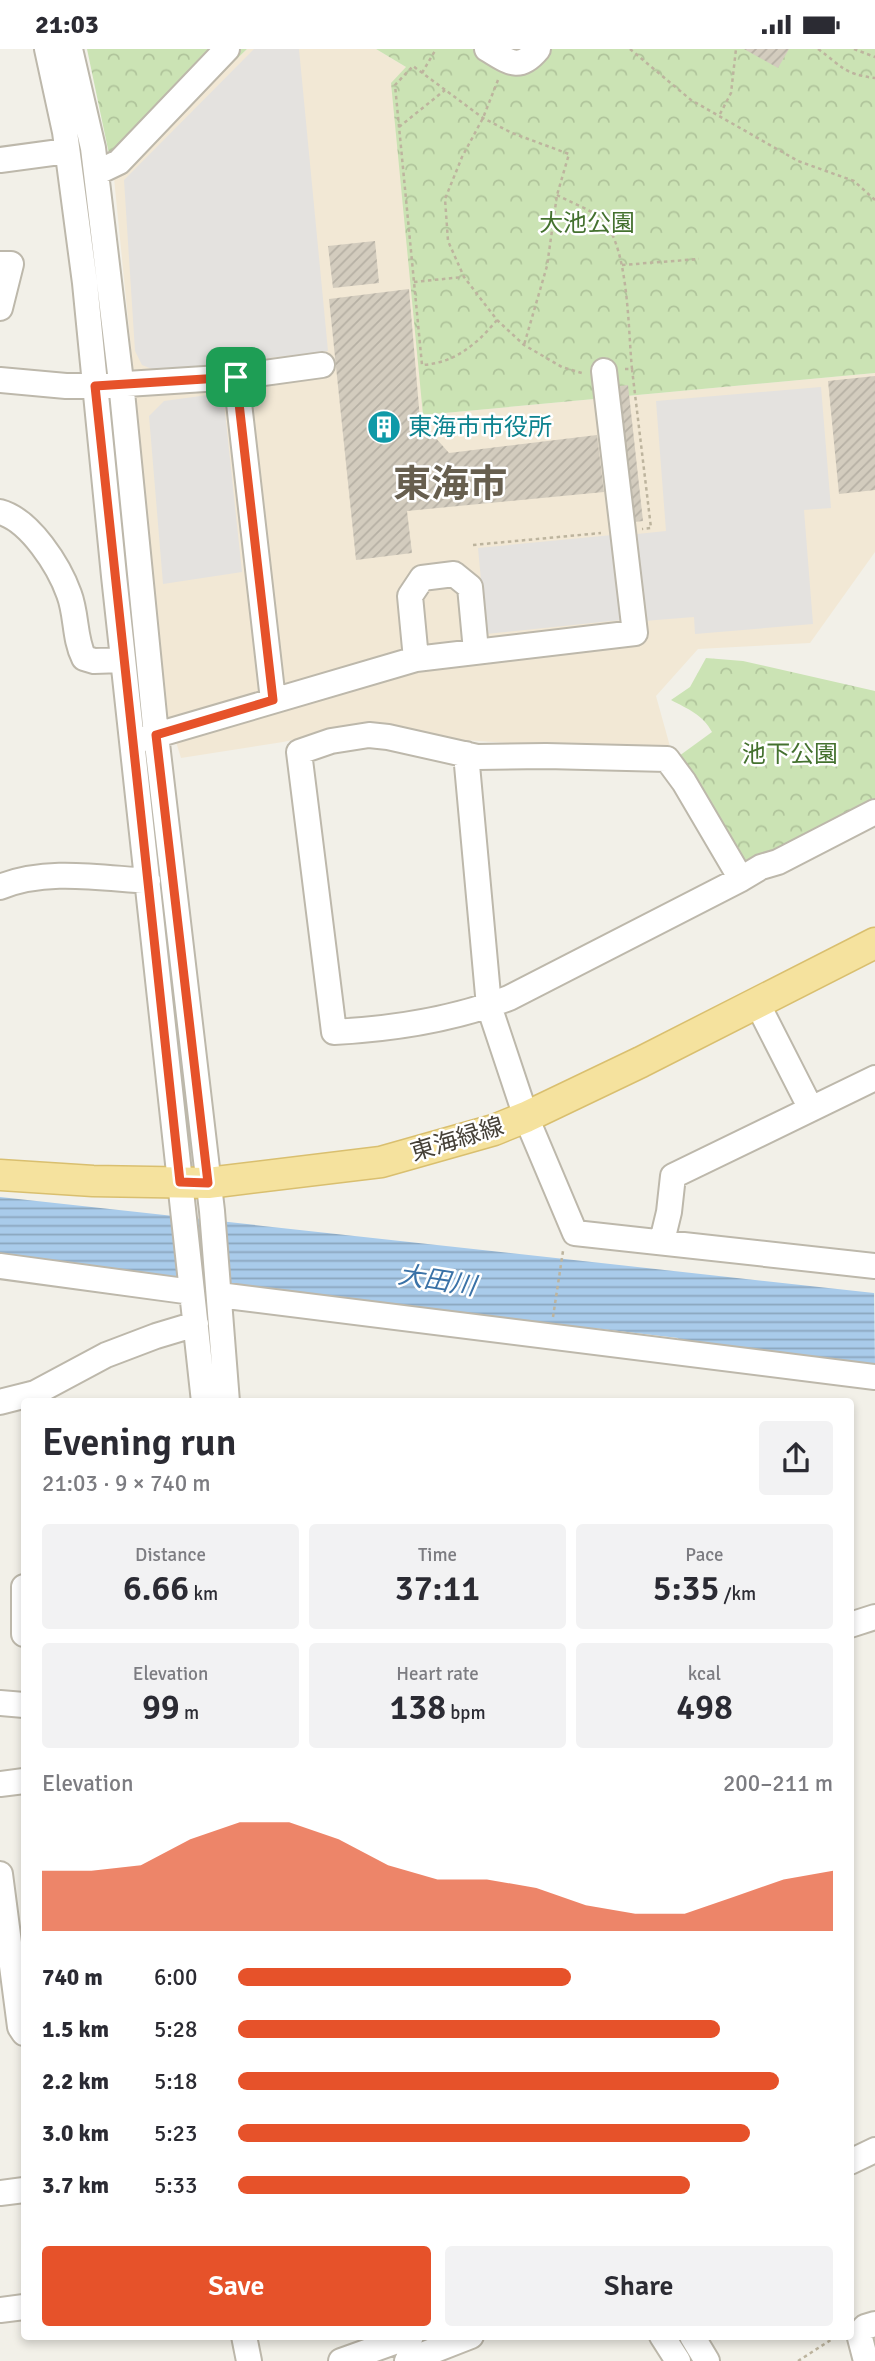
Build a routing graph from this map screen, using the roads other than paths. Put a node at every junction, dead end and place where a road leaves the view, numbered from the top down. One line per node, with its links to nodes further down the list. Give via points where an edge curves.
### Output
1 (47, 49): 6 (street)
2 (70, 49): 8 (street)
3 (227, 49): 8 (street, via 119,162)
4 (538, 49): 5 (street, via 517,64)
5 (496, 54)
6 (67, 151): 7 (street); 16 (street)
7 (0, 160)
8 (96, 173): 15 (street)
9 (0, 264): 10 (street, via 10,264)
10 (0, 308)
11 (322, 365): 13 (street)
12 (604, 376): 18 (street, via 635,632)
13 (236, 377): 15 (street); 21 (street)
14 (0, 380): 16 (street)
15 (121, 382): 16 (street); 22 (street)
16 (95, 386): 20 (street)
17 (0, 512): 20 (street, via 19,521 40,542 69,592 84,657)
18 (476, 651): 19 (street); 19 (street, via 470,587 454,574 422,578 410,596)
19 (416, 659): 21 (street)
20 (123, 660): 23 (street)
21 (273, 700): 22 (street)
22 (156, 735): 23 (street); 36 (street)
23 (132, 742): 27 (street)
24 (466, 754): 26 (street, via 667,759); 31 (street); 31 (street, via 369,735 299,752 334,1032 412,1023)
25 (875, 812): 26 (street)
26 (740, 879): 31 (street)
27 (148, 881): 28 (street, via 54,876); 36 (street)
28 (0, 887)
29 (875, 943): 30 (main road, 東海緑線)
30 (757, 1003): 33 (street); 34 (main road, 東海緑線)
31 (489, 1006): 34 (street)
32 (875, 1078): 33 (street)
33 (811, 1109): 37 (street, via 673,1176)
34 (526, 1117): 36 (main road, 東海緑線, via 381,1162); 37 (street, via 575,1233)
35 (0, 1175): 36 (main road, 東海緑線)
36 (196, 1195): 40 (street); 41 (street)
37 (662, 1241): 39 (street)
38 (0, 1266): 40 (street)
39 (875, 1266)
40 (192, 1288): 42 (street)
41 (219, 1291): 43 (street); 46 (street)
42 (196, 1324): 44 (street, via 106,1355); 45 (street)
43 (875, 1377)
44 (23, 1398)
45 (204, 1398)
46 (228, 1398)
47 (875, 1617): 48 (street)
48 (854, 1625)
49 (0, 1703): 50 (street)
50 (21, 1705)
51 (21, 1781): 52 (street)
52 (0, 1784)
53 (0, 1874): 54 (street)
54 (15, 1912): 55 (street)
55 (21, 2028)
56 (875, 2150): 57 (street)
57 (854, 2160)
58 (21, 2190): 59 (street)
59 (0, 2193)
60 (21, 2307): 61 (street)
61 (0, 2310)
62 (875, 2324): 73 (street, via 859,2334)
63 (245, 2340): 68 (street)
64 (400, 2340): 69 (street)
65 (461, 2340): 70 (street)
66 (665, 2340): 71 (street)
67 (694, 2340): 72 (street)
68 (249, 2361)
69 (341, 2361)
70 (407, 2361)
71 (678, 2361)
72 (707, 2361)
73 (866, 2361)

